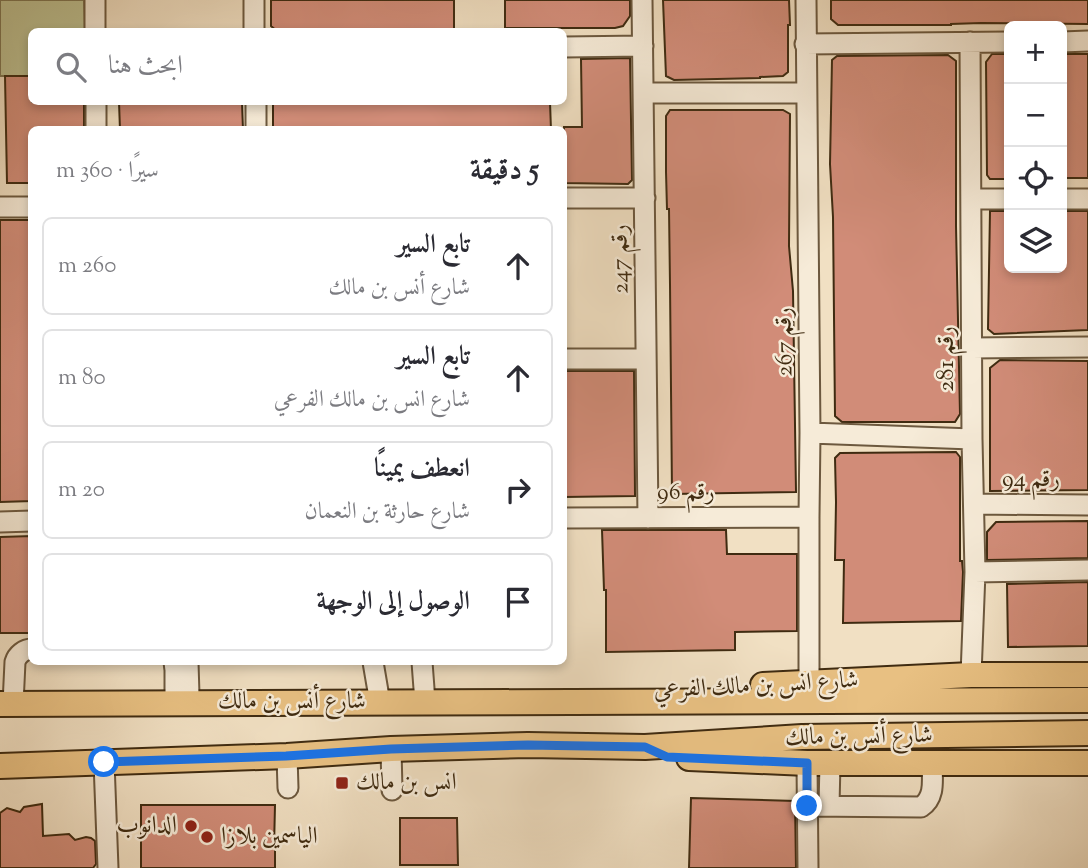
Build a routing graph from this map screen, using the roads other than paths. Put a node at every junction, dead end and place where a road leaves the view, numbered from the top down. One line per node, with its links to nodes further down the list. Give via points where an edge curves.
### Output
1 (95, 0): 5 (street)
2 (254, 0): 6 (street)
3 (642, 0): 12 (street, رقم 247)
4 (806, 0): 11 (street, رقم 267)
5 (95, 28)
6 (254, 28)
7 (1088, 41): 10 (street)
8 (970, 42): 9 (street); 11 (street); 24 (street, رقم 281)
9 (1004, 42)
10 (1067, 42)
11 (805, 44): 15 (street, رقم 267)
12 (643, 46): 13 (street); 14 (street, رقم 247)
13 (567, 47)
14 (643, 93): 15 (street); 21 (street, رقم 247)
15 (806, 93): 32 (street, رقم 267)
16 (96, 105): 18 (street)
17 (256, 105): 19 (street)
18 (96, 126)
19 (256, 126)
20 (567, 198): 21 (street)
21 (645, 198): 31 (street, رقم 247)
22 (1067, 199): 23 (street)
23 (1088, 199)
24 (971, 200): 25 (street); 28 (street, رقم 281)
25 (1004, 200)
26 (0, 207): 27 (street)
27 (28, 207)
28 (972, 348): 29 (street); 33 (street, رقم 281)
29 (1088, 348)
30 (567, 359): 31 (street)
31 (646, 359): 38 (street, رقم 247)
32 (810, 433): 33 (street); 36 (street, رقم 267)
33 (971, 439): 34 (street, رقم 281)
34 (974, 504): 35 (street, رقم 94); 42 (street, رقم 281)
35 (1088, 505)
36 (808, 517): 38 (street, رقم 96); 50 (street, رقم 267)
37 (567, 518): 38 (street, رقم 96)
38 (648, 518)
39 (0, 522): 40 (street)
40 (28, 522)
41 (1088, 570): 42 (street)
42 (975, 572): 48 (street, رقم 281)
43 (28, 650): 55 (street, via 15,662)
44 (174, 665): 52 (street)
45 (188, 665): 52 (street)
46 (374, 665): 54 (street)
47 (422, 665): 53 (street)
48 (971, 675): 49 (main road, شارع انس بن مالك الفرعي); 50 (main road, شارع انس بن مالك الفرعي)
49 (1088, 675)
50 (809, 683): 53 (main road, شارع انس بن مالك الفرعي)
51 (1088, 700): 53 (main road, شارع أنس بن مالك)
52 (182, 702): 54 (main road, شارع أنس بن مالك); 55 (main road, شارع أنس بن مالك)
53 (425, 702): 54 (main road, شارع أنس بن مالك)
54 (380, 703)
55 (7, 704)
56 (1088, 733): 57 (main road, شارع أنس بن مالك, via 802,737)
57 (645, 747): 58 (main road, شارع أنس بن مالك); 61 (main road, via 667,757)
58 (391, 749): 59 (main road, شارع أنس بن مالك); 66 (street)
59 (286, 756): 60 (main road, شارع أنس بن مالك); 65 (street)
60 (104, 762): 64 (main road, شارع أنس بن مالك); 69 (street)
61 (818, 763): 62 (main road); 67 (street); 68 (street)
62 (932, 763): 63 (main road); 68 (street, via 932,795 921,807)
63 (1088, 763)
64 (0, 765)
65 (288, 788)
66 (392, 790)
67 (807, 806): 68 (street); 70 (street)
68 (829, 806)
69 (108, 868)
70 (808, 868)

